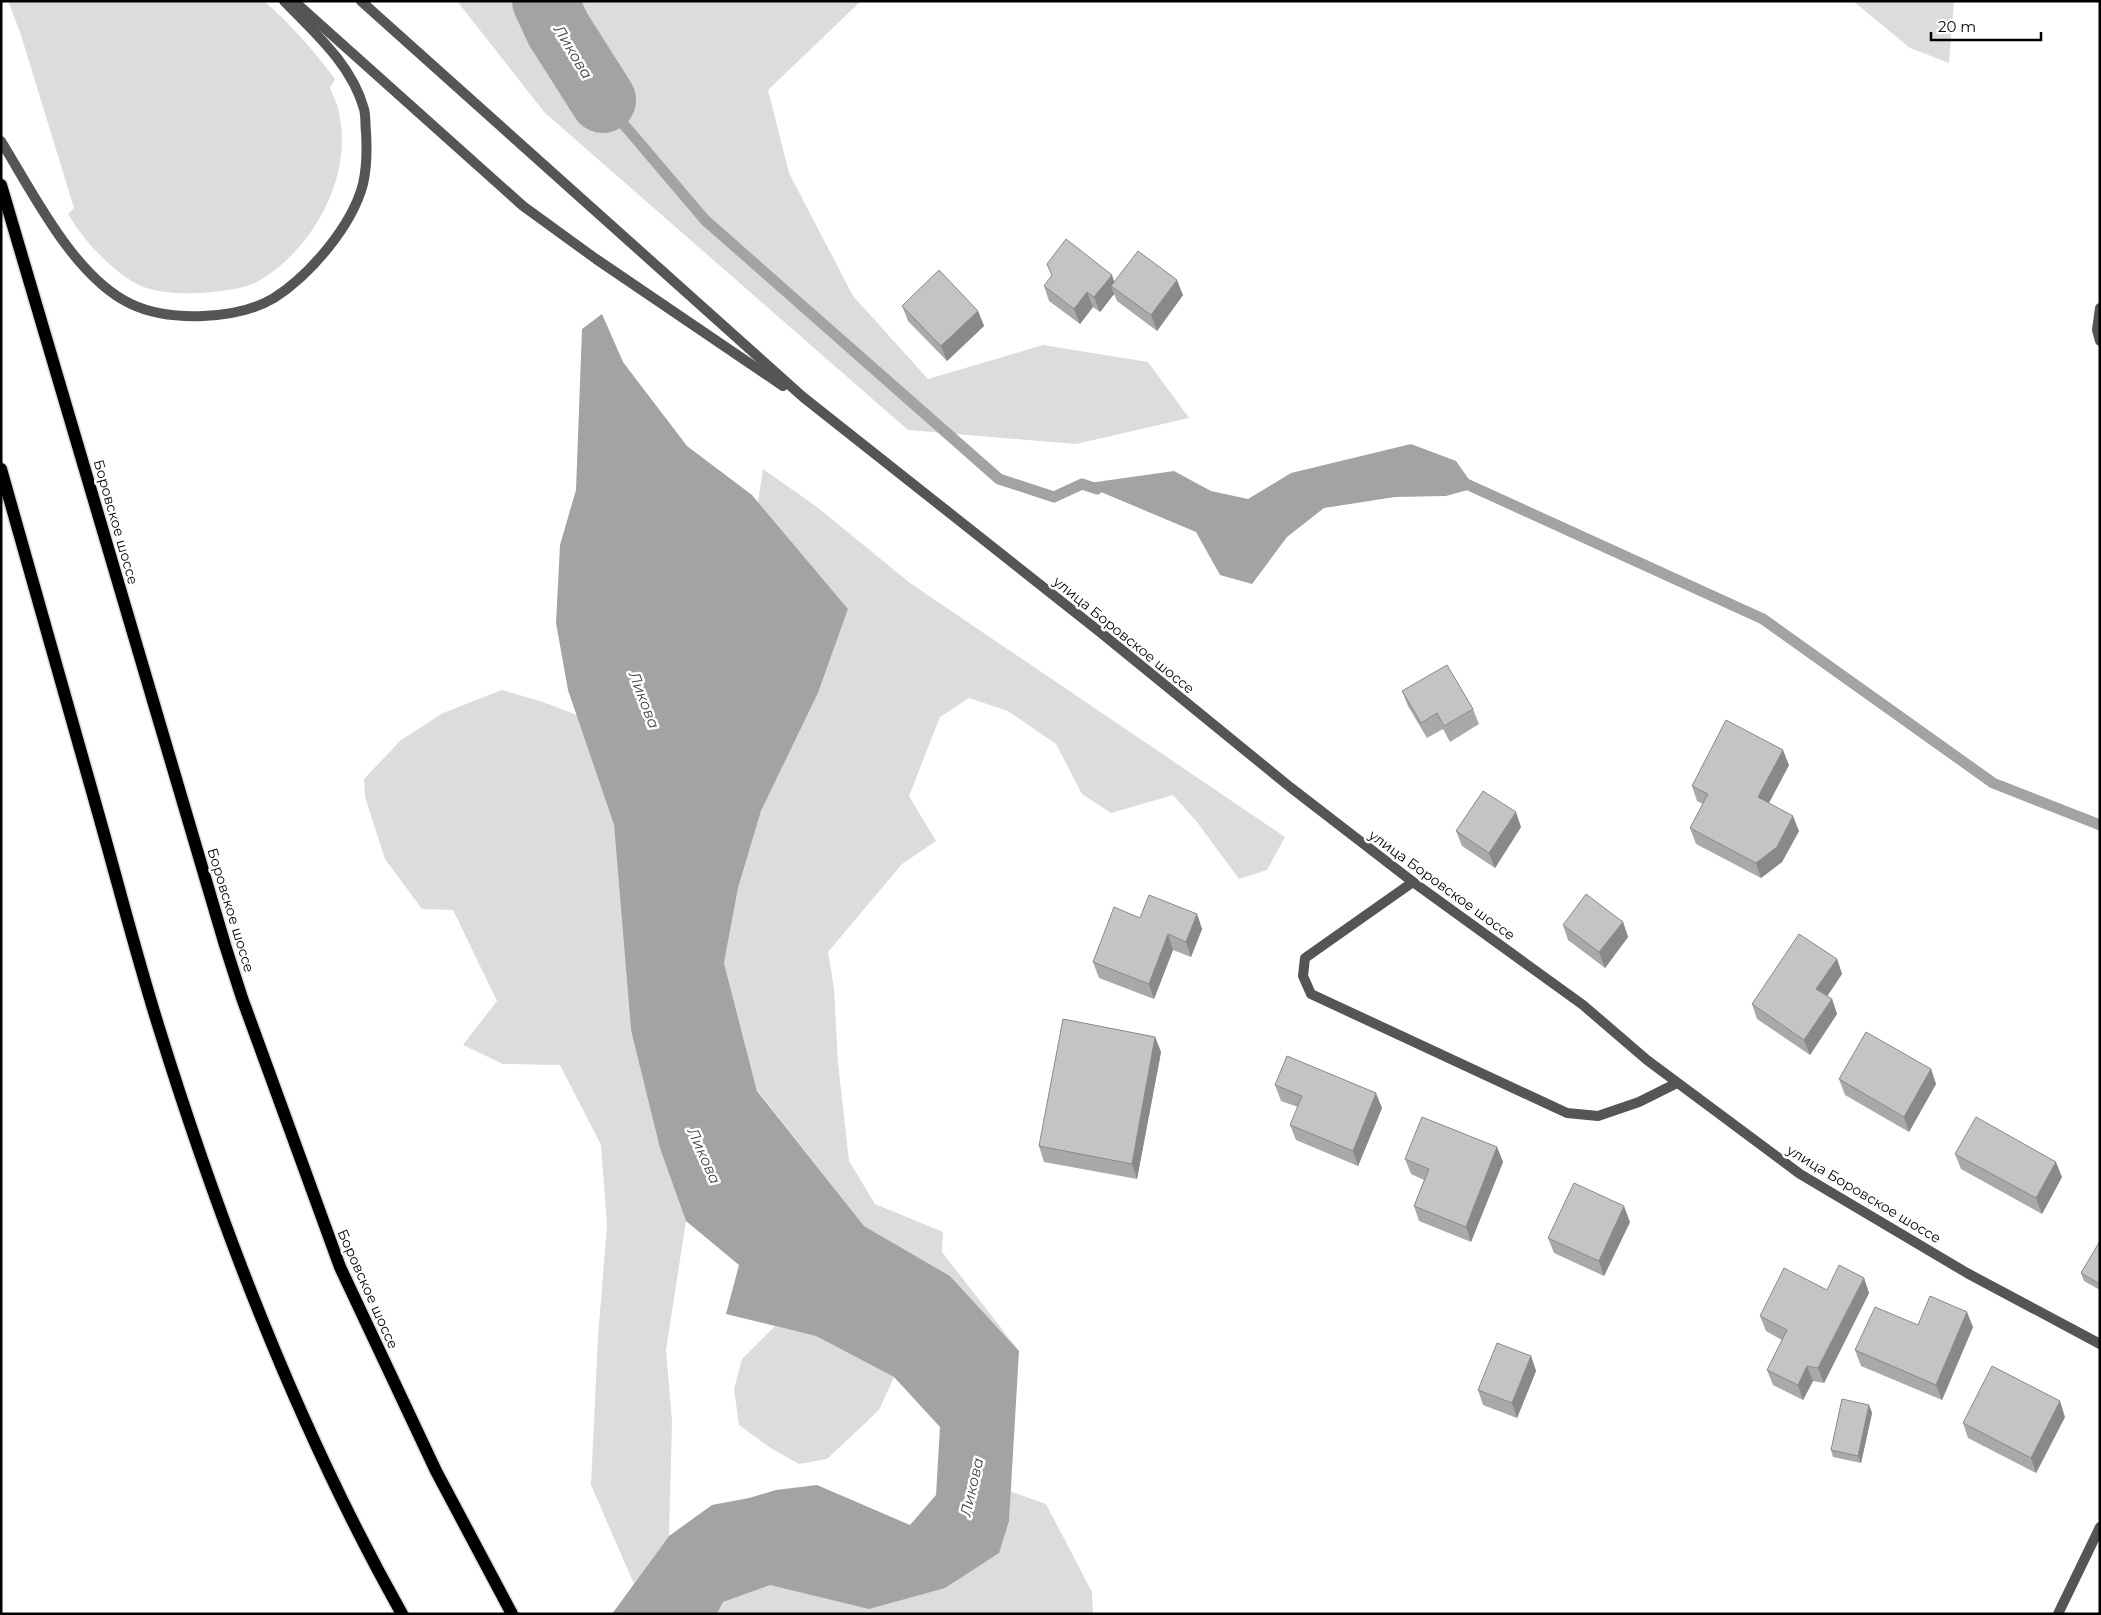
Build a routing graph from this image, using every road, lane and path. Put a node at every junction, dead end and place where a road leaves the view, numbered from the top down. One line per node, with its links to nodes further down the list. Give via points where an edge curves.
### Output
1 (284, 1): 4 (street, via 334,53 353,85 364,110 368,152 363,185 329,247 309,269 272,299 238,311 191,317 150,311 131,304 104,286 80,262 56,231)
2 (294, 1): 8 (street, via 523,206 773,380)
3 (361, 1): 8 (street)
4 (1, 141)
5 (1, 185): 15 (main road, Боровское шоссе, via 225,945 249,1016 340,1267 436,1471)
6 (2100, 308): 7 (street, via 2097,330)
7 (2100, 341)
8 (803, 397): 10 (street, улица Боровское шоссе)
9 (1, 469): 14 (main road, via 158,1025 188,1120 254,1299 334,1483)
10 (1413, 882): 11 (street, улица Боровское шоссе, via 1583,1005); 11 (street, via 1305,958 1302,976 1311,994 1567,1113 1598,1116 1640,1102)
11 (1677, 1084): 12 (street, улица Боровское шоссе, via 1800,1174 1967,1273)
12 (2100, 1344)
13 (2100, 1527): 16 (street)
14 (402, 1614)
15 (512, 1614)
16 (2058, 1614)

